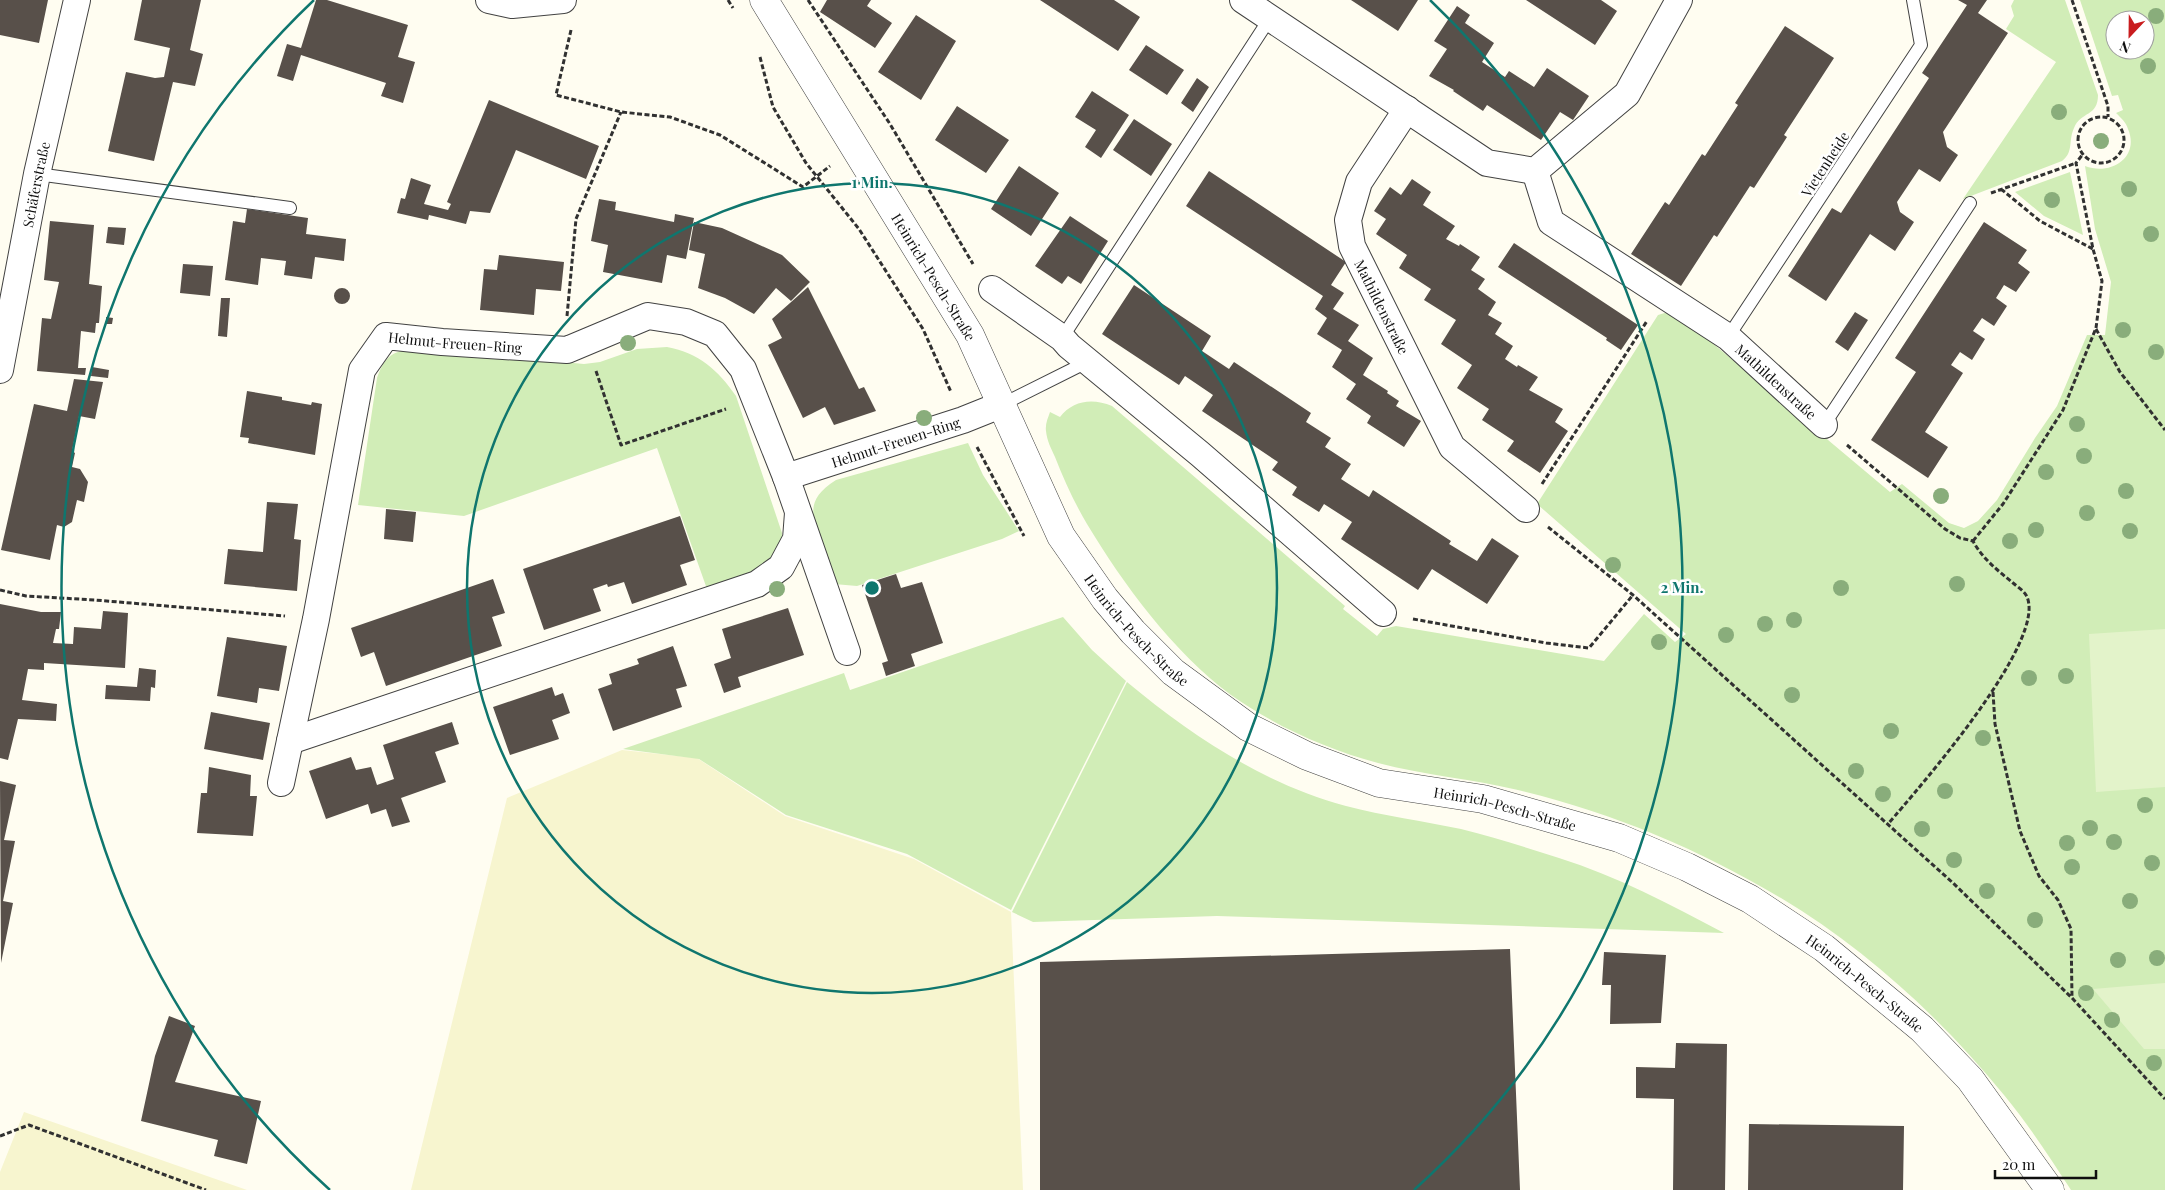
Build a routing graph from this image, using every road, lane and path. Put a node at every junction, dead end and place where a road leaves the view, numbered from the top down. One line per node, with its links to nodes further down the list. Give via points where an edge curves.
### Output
1 (76, 0): 21 (street, Schäferstraße)
2 (489, 0): 11 (street)
3 (728, 0): 12 (path)
4 (764, 0): 17 (street, Heinrich-Pesch-Straße)
5 (808, 0): 27 (path, via 890,124 977,271)
6 (1243, 0): 10 (street)
7 (1679, 0): 20 (street, via 1627,94)
8 (1913, 0): 30 (lane, Vietenheide, via 1921,45)
9 (2072, 0): 16 (path, via 2108,106)
10 (1276, 9): 14 (street); 31 (lane)
11 (568, 11): 15 (path, via 556,96)
12 (738, 16)
13 (760, 55): 22 (path, via 773,107)
14 (1407, 109): 20 (street, via 1488,163); 41 (street, Mathildenstraße, via 1359,182 1348,220 1352,246 1452,447)
15 (621, 112): 22 (path, via 670,116 720,135 803,187); 32 (path, via 576,219 566,325)
16 (2108, 117): 18 (path, via 2096,117 2086,122 2078,140); 18 (path, via 2124,134 2121,153 2105,163 2095,162)
17 (854, 147): 22 (path); 36 (street, Heinrich-Pesch-Straße, via 970,335)
18 (2083, 154): 19 (path)
19 (2076, 163): 23 (path); 26 (path)
20 (1536, 171): 28 (street, Mathildenstraße, via 1551,222)
21 (37, 174): 25 (lane); 34 (street, Schäferstraße)
22 (817, 176): 37 (path, via 859,229 923,329)
23 (2001, 189): 24 (path); 26 (path, via 2040,221)
24 (1970, 203): 38 (lane, Mathildenstraße)
25 (290, 208)
26 (2093, 249): 29 (path, via 2102,282)
27 (992, 289): 31 (street)
28 (1665, 295): 30 (street, Mathildenstraße); 41 (path)
29 (2096, 328): 39 (path, via 2120,372); 44 (path, via 2063,410 2003,504)
30 (1728, 337): 38 (street, Mathildenstraße)
31 (1062, 338): 33 (street)
32 (577, 346): 35 (street, Helmut-Freuen-Ring, via 648,316 686,322 714,334 744,368); 35 (path, via 621,445); 48 (street, Helmut-Freuen-Ring, via 442,342 386,336 362,370)
33 (1087, 362): 36 (lane); 47 (street, via 1207,460)
34 (0, 370)
35 (755, 399): 40 (street, Helmut-Freuen-Ring)
36 (1003, 404): 37 (street, Helmut-Freuen-Ring); 58 (street, Heinrich-Pesch-Straße, via 1061,536 1105,599 1173,672 1248,727 1307,756 1379,783 1483,799 1619,838 1688,867 1750,899 1824,948 1922,1030 1970,1079)
37 (964, 420): 40 (street, Helmut-Freuen-Ring); 43 (path)
38 (1824, 425): 44 (path, via 1945,529)
39 (2165, 430)
40 (786, 477): 42 (street, Helmut-Freuen-Ring)
41 (1526, 509): 46 (path)
42 (798, 513): 49 (street, Helmut-Freuen-Ring); 51 (street, Helmut-Freuen-Ring, via 796,539 781,567 757,584)
43 (1025, 538)
44 (1973, 541): 50 (path, via 1983,557 2026,594 2030,607 2021,642)
45 (0, 590): 48 (path, via 26,596)
46 (1633, 595): 47 (path, via 1589,648); 53 (path)
47 (1383, 613)
48 (316, 619): 51 (street, Helmut-Freuen-Ring)
49 (847, 652)
50 (1992, 691): 53 (path, via 1966,729); 54 (path, via 1995,724 2020,832 2039,876 2058,900 2072,929)
51 (290, 741): 52 (street, Helmut-Freuen-Ring)
52 (281, 782)
53 (1888, 824): 54 (path)
54 (2072, 998): 55 (path)
55 (2165, 1099)
56 (0, 1136): 57 (path, via 29,1125)
57 (206, 1190)
58 (2050, 1190)

